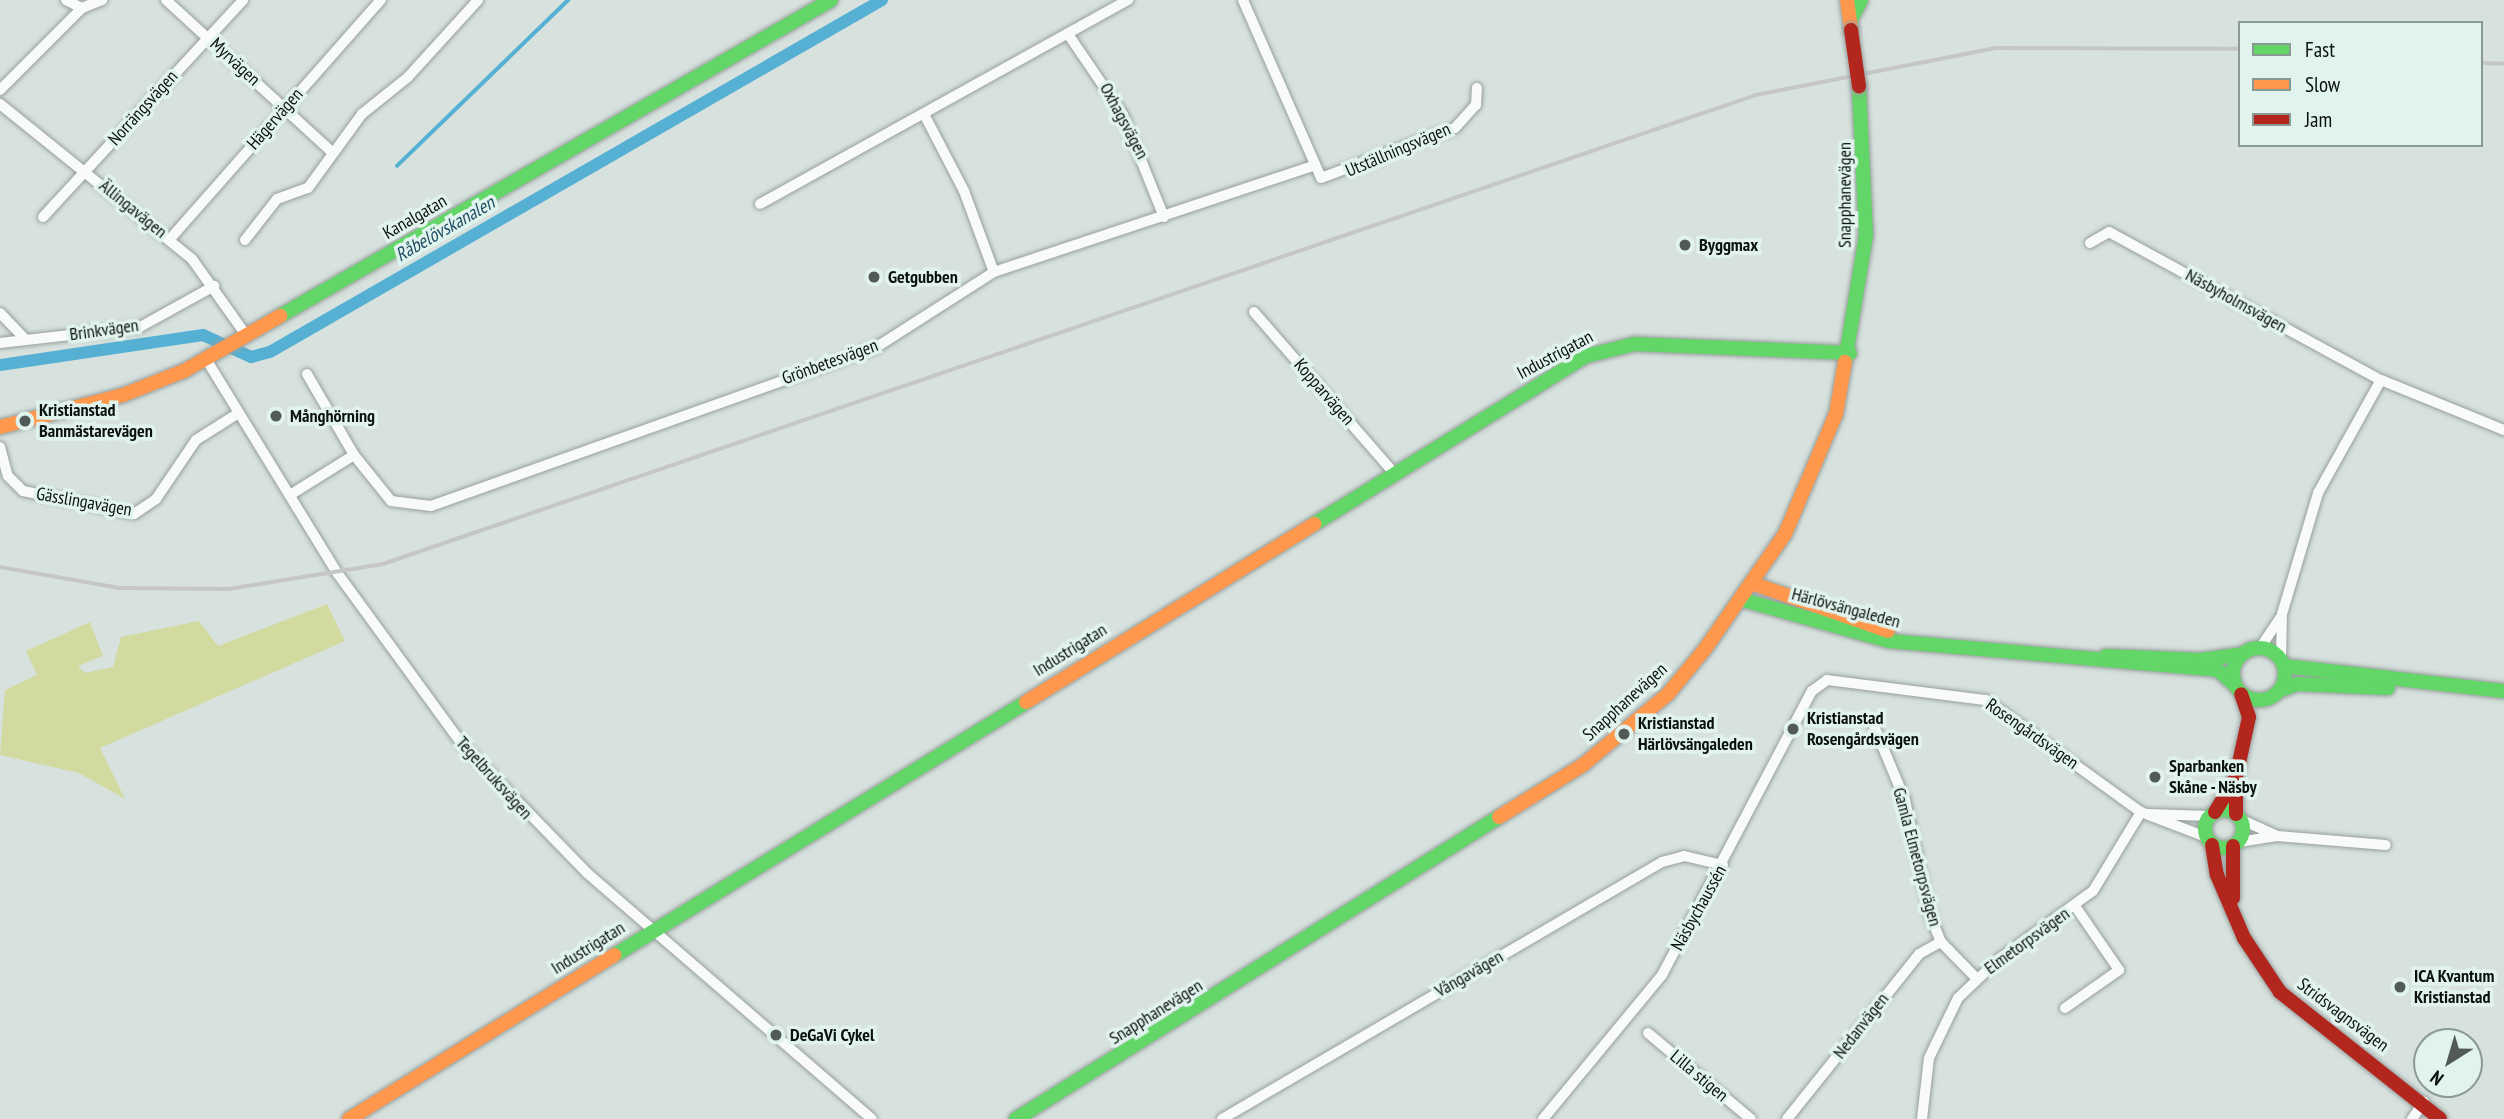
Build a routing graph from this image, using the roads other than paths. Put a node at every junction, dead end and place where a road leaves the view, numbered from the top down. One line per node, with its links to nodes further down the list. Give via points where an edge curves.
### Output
1 (66, 0): 12 (street)
2 (102, 0): 12 (street)
3 (166, 0): 15 (street, Myrvägen)
4 (243, 0): 15 (street, Norrängsvägen)
5 (381, 0): 19 (street, Hägervägen)
6 (478, 0): 21 (street, via 408,77 362,114)
7 (831, 0): 34 (street, Kanalgatan)
8 (1128, 0): 14 (street)
9 (1243, 0): 22 (street)
10 (1847, 0): 13 (street, Snapphanevägen)
11 (1861, 0): 13 (street)
12 (82, 8): 17 (street)
13 (1850, 26): 37 (street, Snapphanevägen, bridge, via 1868,205)
14 (1068, 34): 20 (street); 26 (street, Oxhagsvägen, via 1123,115)
15 (208, 36): 19 (street, Myrvägen); 23 (street, Norrängsvägen)
16 (1477, 88): 22 (street, Utställningsvägen, via 1476,106 1455,128 1331,178)
17 (0, 90)
18 (0, 103): 23 (street, Ällingavägen)
19 (284, 108): 21 (street, Myrvägen); 27 (street, Hägervägen)
20 (925, 117): 24 (street); 30 (street, via 964,191)
21 (333, 153): 28 (street, via 308,188 267,207)
22 (1312, 166): 26 (street, Grönbetesvägen)
23 (86, 172): 25 (street, Norrängsvägen); 27 (street, Ällingavägen)
24 (760, 204)
25 (43, 217)
26 (1164, 217): 30 (street, Grönbetesvägen)
27 (170, 239): 31 (street, Ällingavägen)
28 (245, 240)
29 (2090, 243): 40 (street, Näsbyholmsvägen, via 2109,232)
30 (994, 272): 45 (street, Grönbetesvägen, via 875,348 430,506 391,501)
31 (214, 286): 34 (street, Ällingavägen); 35 (street, Brinkvägen, via 140,327)
32 (1254, 312): 46 (street, Kopparvägen)
33 (0, 313): 35 (street)
34 (240, 338): 38 (street, Kanalgatan)
35 (26, 340): 36 (street, Brinkvägen)
36 (0, 343)
37 (1850, 353): 46 (street, Industrigatan, via 1635,344 1606,349); 48 (street, Snapphanevägen, via 1816,472)
38 (212, 356): 41 (street, Tegelbruksvägen); 42 (street, Kanalgatan, via 123,395)
39 (307, 374): 45 (street, Grönbetesvägen)
40 (2381, 380): 43 (street, Näsbyholmsvägen); 50 (street, via 2318,493)
41 (237, 414): 44 (street, Gässlingavägen, via 196,440 156,499 134,514 23,491 8,476); 47 (street, Tegelbruksvägen)
42 (0, 427)
43 (2504, 430)
44 (0, 447)
45 (354, 455): 47 (street)
46 (1393, 472): 75 (street, Industrigatan)
47 (290, 495): 75 (street, Tegelbruksvägen, via 338,574 462,744 527,816)
48 (1754, 584): 49 (street, Snapphanevägen); 51 (street, Härlövsängaleden)
49 (1743, 600): 51 (street, Härlövsängaleden, via 1889,641); 83 (street, Snapphanevägen, via 1668,694 1583,765)
50 (2283, 614): 52 (street); 55 (street)
51 (1940, 647): 54 (street, Härlövsängaleden)
52 (2260, 648): 53 (street); 55 (street)
53 (2243, 653): 54 (street, Härlövsängaleden, via 2200,660); 58 (street, via 2234,668)
54 (2045, 658): 58 (street, Härlövsängaleden, via 2218,670 2231,675)
55 (2283, 663): 57 (street); 59 (street)
56 (1827, 680): 65 (street, Rosengårdsvägen, via 1986,700); 72 (street, Näsbychaussén, via 1812,691)
57 (2470, 688): 59 (street, via 2297,684); 60 (street)
58 (2238, 689): 61 (street); 63 (street, via 2249,702)
59 (2281, 690): 61 (street)
60 (2504, 691)
61 (2264, 700): 63 (street)
62 (1874, 726): 76 (street, Gamla Elmetorpsvägen, via 1905,800)
63 (2247, 737): 64 (street)
64 (2236, 777): 66 (street); 67 (street)
65 (2141, 812): 66 (street); 69 (street, Rosengårdsvägen); 73 (street, Elmetorpsvägen, via 2109,871)
66 (2212, 814): 67 (street); 69 (street)
67 (2238, 817): 68 (street); 70 (street, Stridsvagnsvägen)
68 (2277, 836): 70 (street); 71 (street)
69 (2209, 841): 70 (street); 74 (street, Stridsvagnsvägen)
70 (2236, 844): 74 (street, Stridsvagnsvägen)
71 (2386, 845)
72 (1723, 865): 84 (street, Vångavägen, via 1684,856 1662,862); 85 (street, Näsbychaussén, via 1633,1016)
73 (2075, 906): 77 (street, Elmetorpsvägen); 78 (street, via 2119,970)
74 (2234, 910): 80 (street, Stridsvagnsvägen, via 2260,968 2280,992)
75 (652, 931): 81 (street, Industrigatan); 82 (street, Tegelbruksvägen)
76 (1941, 942): 77 (street, Gamla Elmetorpsvägen); 87 (street, Nedanvägen, via 1919,954)
77 (1976, 978): 88 (street, Elmetorpsvägen, via 1958,998 1929,1058)
78 (2065, 1009)
79 (1647, 1033): 86 (street, Lilla stigen)
80 (2424, 1101): 89 (street); 90 (street, Stridsvagnsvägen)
81 (349, 1119)
82 (872, 1119)
83 (1016, 1119)
84 (1222, 1119)
85 (1543, 1119)
86 (1751, 1119)
87 (1787, 1119)
88 (1922, 1119)
89 (2412, 1119)
90 (2440, 1119)

